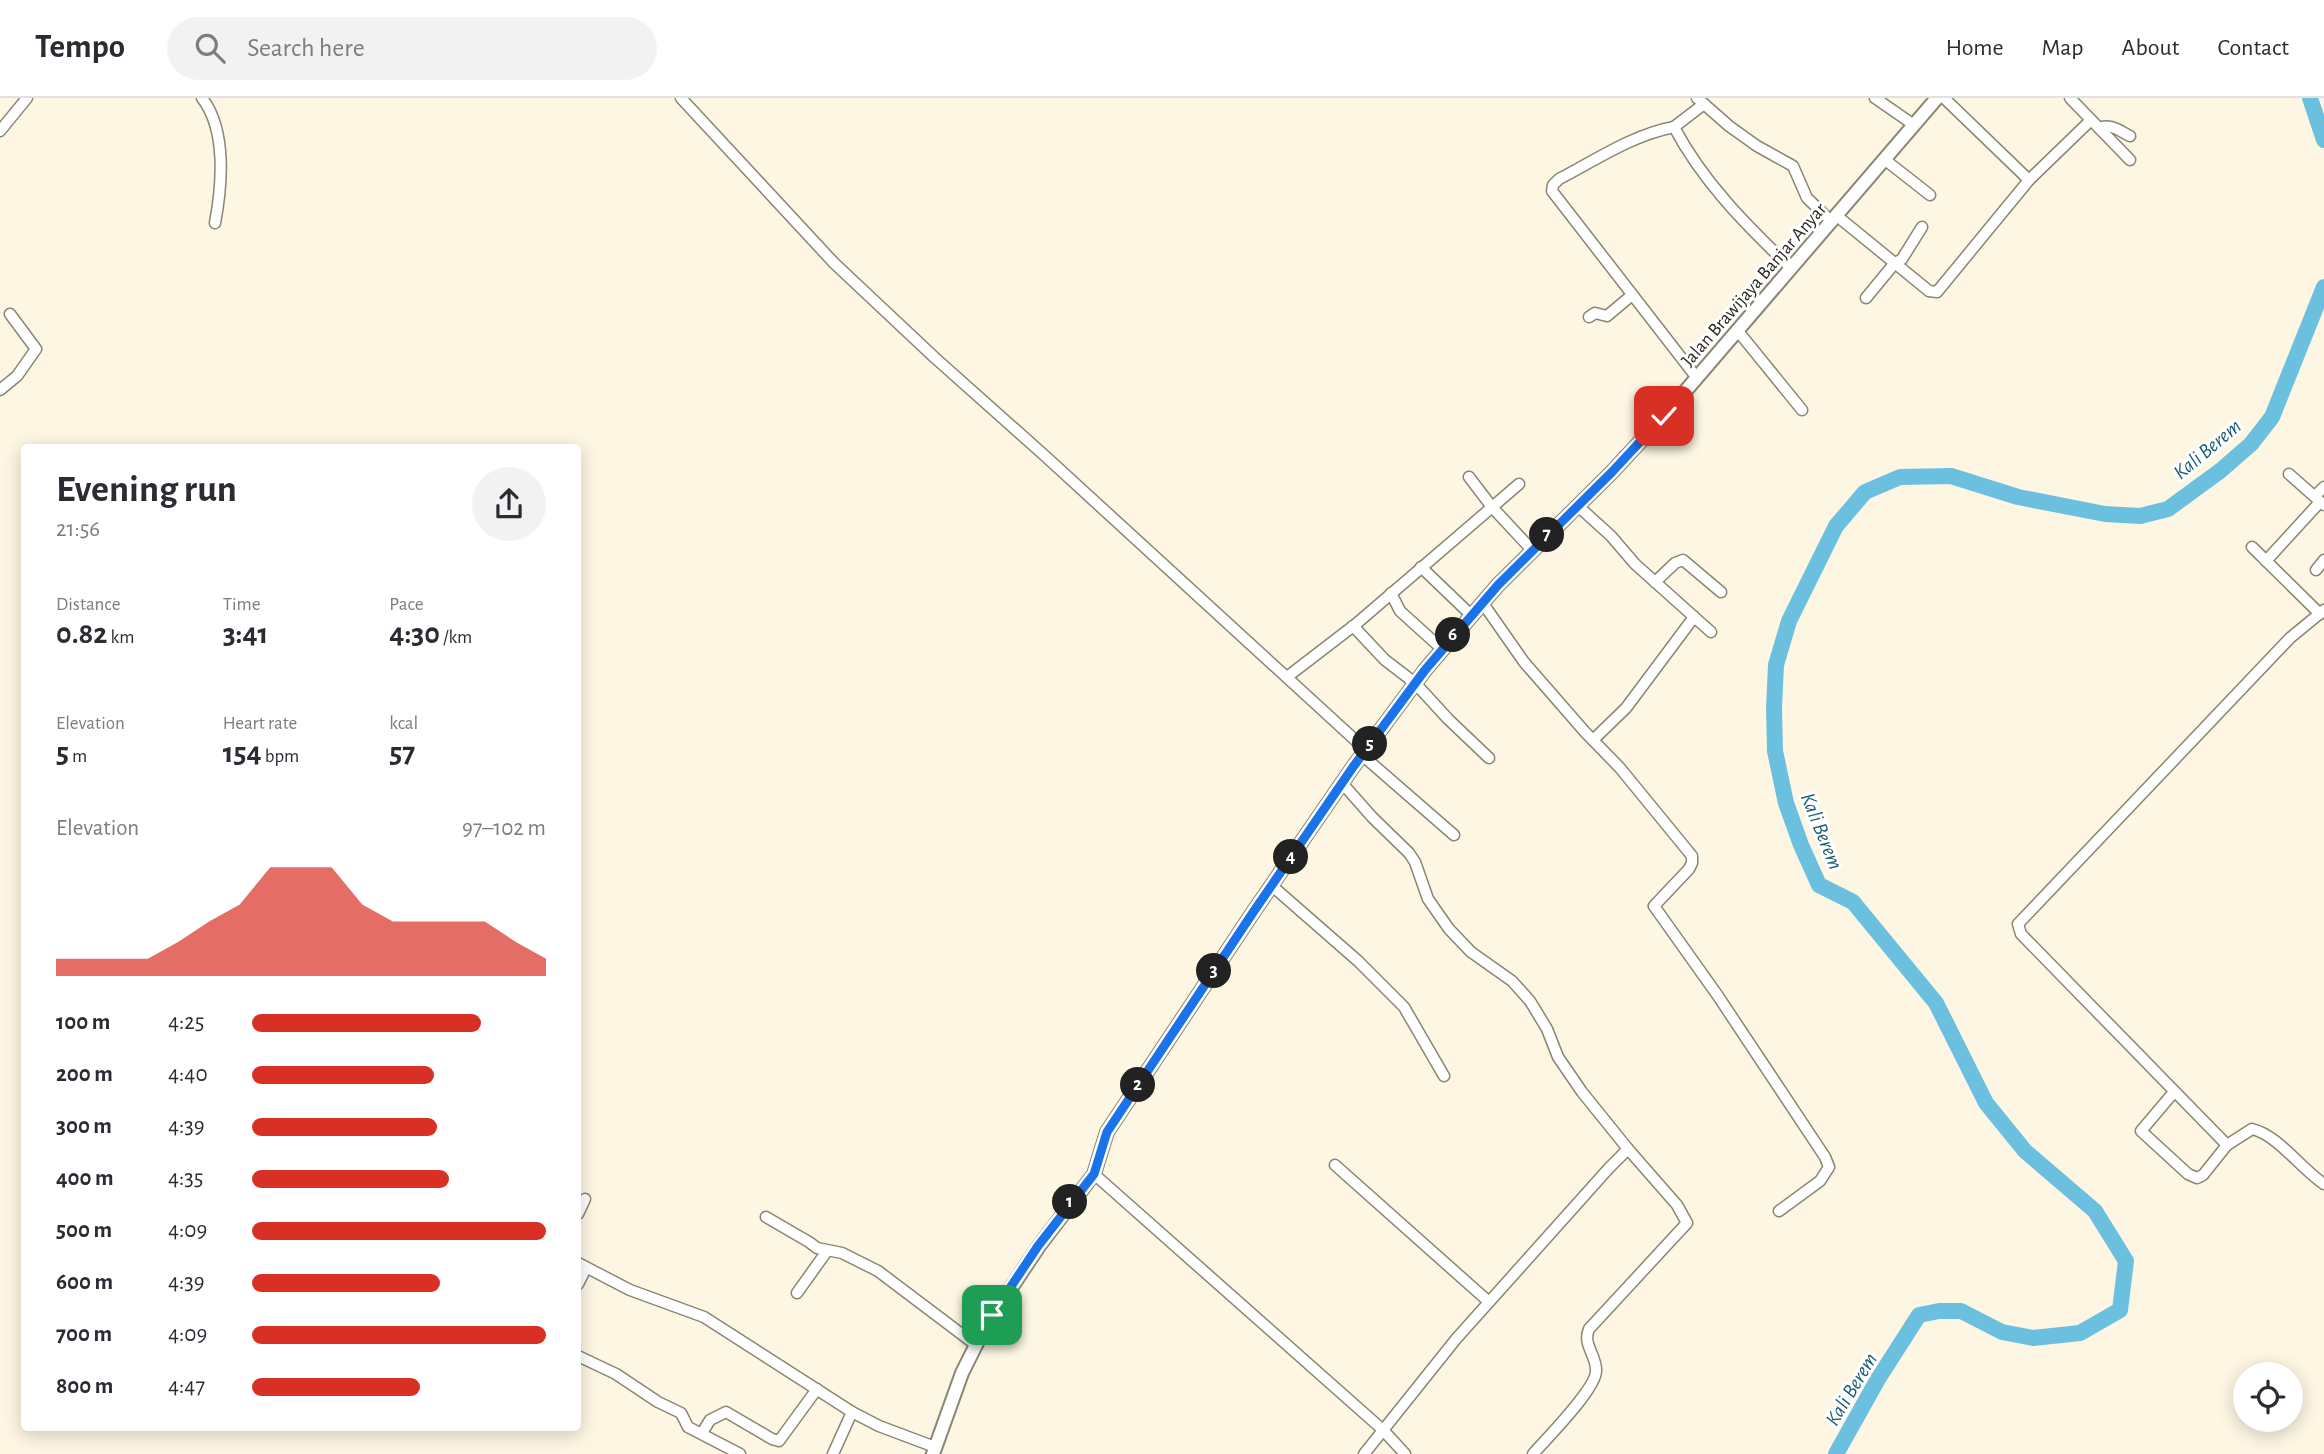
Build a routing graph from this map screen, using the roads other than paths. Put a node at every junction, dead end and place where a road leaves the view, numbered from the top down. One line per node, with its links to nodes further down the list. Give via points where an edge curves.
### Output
1 (27, 98): 12 (street)
2 (202, 98): 19 (street, via 213,120 221,162)
3 (681, 98): 54 (street, via 803,232 934,358)
4 (1875, 98): 10 (street)
5 (1937, 98): 10 (street, Jalan Brawijaya Banjar Anyar)
6 (1944, 98): 16 (street)
7 (2070, 98): 9 (street)
8 (1700, 101): 11 (street); 18 (street, via 1757,146 1793,166 1807,198)
9 (2095, 124): 13 (street, via 2112,126); 15 (street); 16 (street)
10 (1914, 125): 14 (street, Jalan Brawijaya Banjar Anyar)
11 (1674, 127): 22 (street, via 1712,186); 23 (street, via 1616,147 1553,185 1552,191)
12 (0, 131)
13 (2130, 136)
14 (1884, 159): 17 (street); 18 (street, Jalan Brawijaya Banjar Anyar)
15 (2130, 160)
16 (2029, 180): 21 (street, via 1937,292 1929,291)
17 (1930, 195)
18 (1834, 219): 21 (street); 22 (street, Jalan Brawijaya Banjar Anyar)
19 (215, 223)
20 (1922, 227): 21 (street)
21 (1894, 264): 24 (street)
22 (1791, 268): 27 (street, Jalan Brawijaya Banjar Anyar)
23 (1632, 295): 26 (street, via 1607,316 1595,313); 28 (street)
24 (1866, 298)
25 (10, 314): 29 (street, via 36,349 17,376)
26 (1589, 317)
27 (1737, 330): 28 (street, Jalan Brawijaya Banjar Anyar); 30 (street)
28 (1697, 378): 36 (street, Jalan Brawijaya Banjar Anyar)
29 (0, 390)
30 (1802, 410)
31 (2289, 474): 35 (street)
32 (1469, 477): 37 (street)
33 (1519, 484): 37 (street)
34 (2324, 487): 35 (street)
35 (2320, 501): 41 (street)
36 (1578, 506): 39 (street, Jalan Brawijaya Banjar Anyar); 44 (street)
37 (1492, 507): 39 (street); 42 (street)
38 (2252, 547): 41 (street)
39 (1532, 551): 47 (street, Jalan Brawijaya Banjar Anyar)
40 (2324, 560): 43 (street)
41 (2266, 561): 48 (street)
42 (1420, 567): 46 (street); 49 (street)
43 (2316, 570)
44 (1656, 582): 45 (street, via 1683,560); 50 (street)
45 (1721, 592)
46 (1391, 593): 51 (street); 53 (street, via 1400,611)
47 (1482, 602): 49 (street, Jalan Brawijaya Banjar Anyar); 56 (street, via 1524,662)
48 (2322, 612): 63 (street, via 2290,638 2018,924 2021,934)
49 (1471, 615): 53 (street, Jalan Brawijaya Banjar Anyar)
50 (1694, 617): 52 (street); 56 (street, via 1626,708)
51 (1353, 626): 54 (street); 55 (street)
52 (1711, 632)
53 (1442, 649): 55 (street, Jalan Brawijaya Banjar Anyar)
54 (1287, 677): 57 (street)
55 (1415, 683): 57 (street, Jalan Brawijaya Banjar Anyar); 58 (street)
56 (1593, 740): 71 (street, via 1692,856 1689,869 1654,906 1829,1167 1820,1181)
57 (1364, 752): 59 (street, Jalan Brawijaya Banjar Anyar); 60 (street)
58 (1489, 758)
59 (1342, 783): 61 (street, Jalan Brawijaya Banjar Anyar); 65 (street, via 1409,853 1428,899 1449,929 1530,1001 1558,1057)
60 (1454, 835)
61 (1271, 885): 62 (street, via 1404,1007); 67 (street, Jalan Brawijaya Banjar Anyar, via 1107,1132)
62 (1444, 1076)
63 (2174, 1093): 64 (street); 64 (street, via 2141,1133 2197,1178)
64 (2227, 1145): 68 (street, via 2252,1129 2258,1130)
65 (1628, 1149): 76 (street); 84 (street, via 1687,1223 1589,1329 1586,1338 1597,1370 1594,1381)
66 (1335, 1165): 76 (street)
67 (1094, 1174): 77 (street, Jalan Brawijaya Banjar Anyar, via 1038,1246); 81 (street)
68 (2324, 1184)
69 (585, 1199): 70 (street)
70 (581, 1208)
71 (1779, 1211)
72 (766, 1217): 73 (street)
73 (827, 1251): 75 (street); 77 (street, via 842,1253 878,1271)
74 (582, 1266): 79 (street, via 630,1290 704,1317)
75 (797, 1293)
76 (1489, 1302): 81 (street)
77 (976, 1345): 83 (street, Jalan Brawijaya Banjar Anyar)
78 (581, 1357): 82 (street, via 681,1413 688,1427)
79 (817, 1390): 80 (street); 82 (street, via 779,1441 728,1412 710,1420)
80 (852, 1412): 83 (street); 86 (street)
81 (1383, 1430): 87 (street); 88 (street)
82 (702, 1433): 85 (street)
83 (934, 1451)
84 (1536, 1453)
85 (740, 1454)
86 (833, 1454)
87 (1364, 1454)
88 (1405, 1454)

